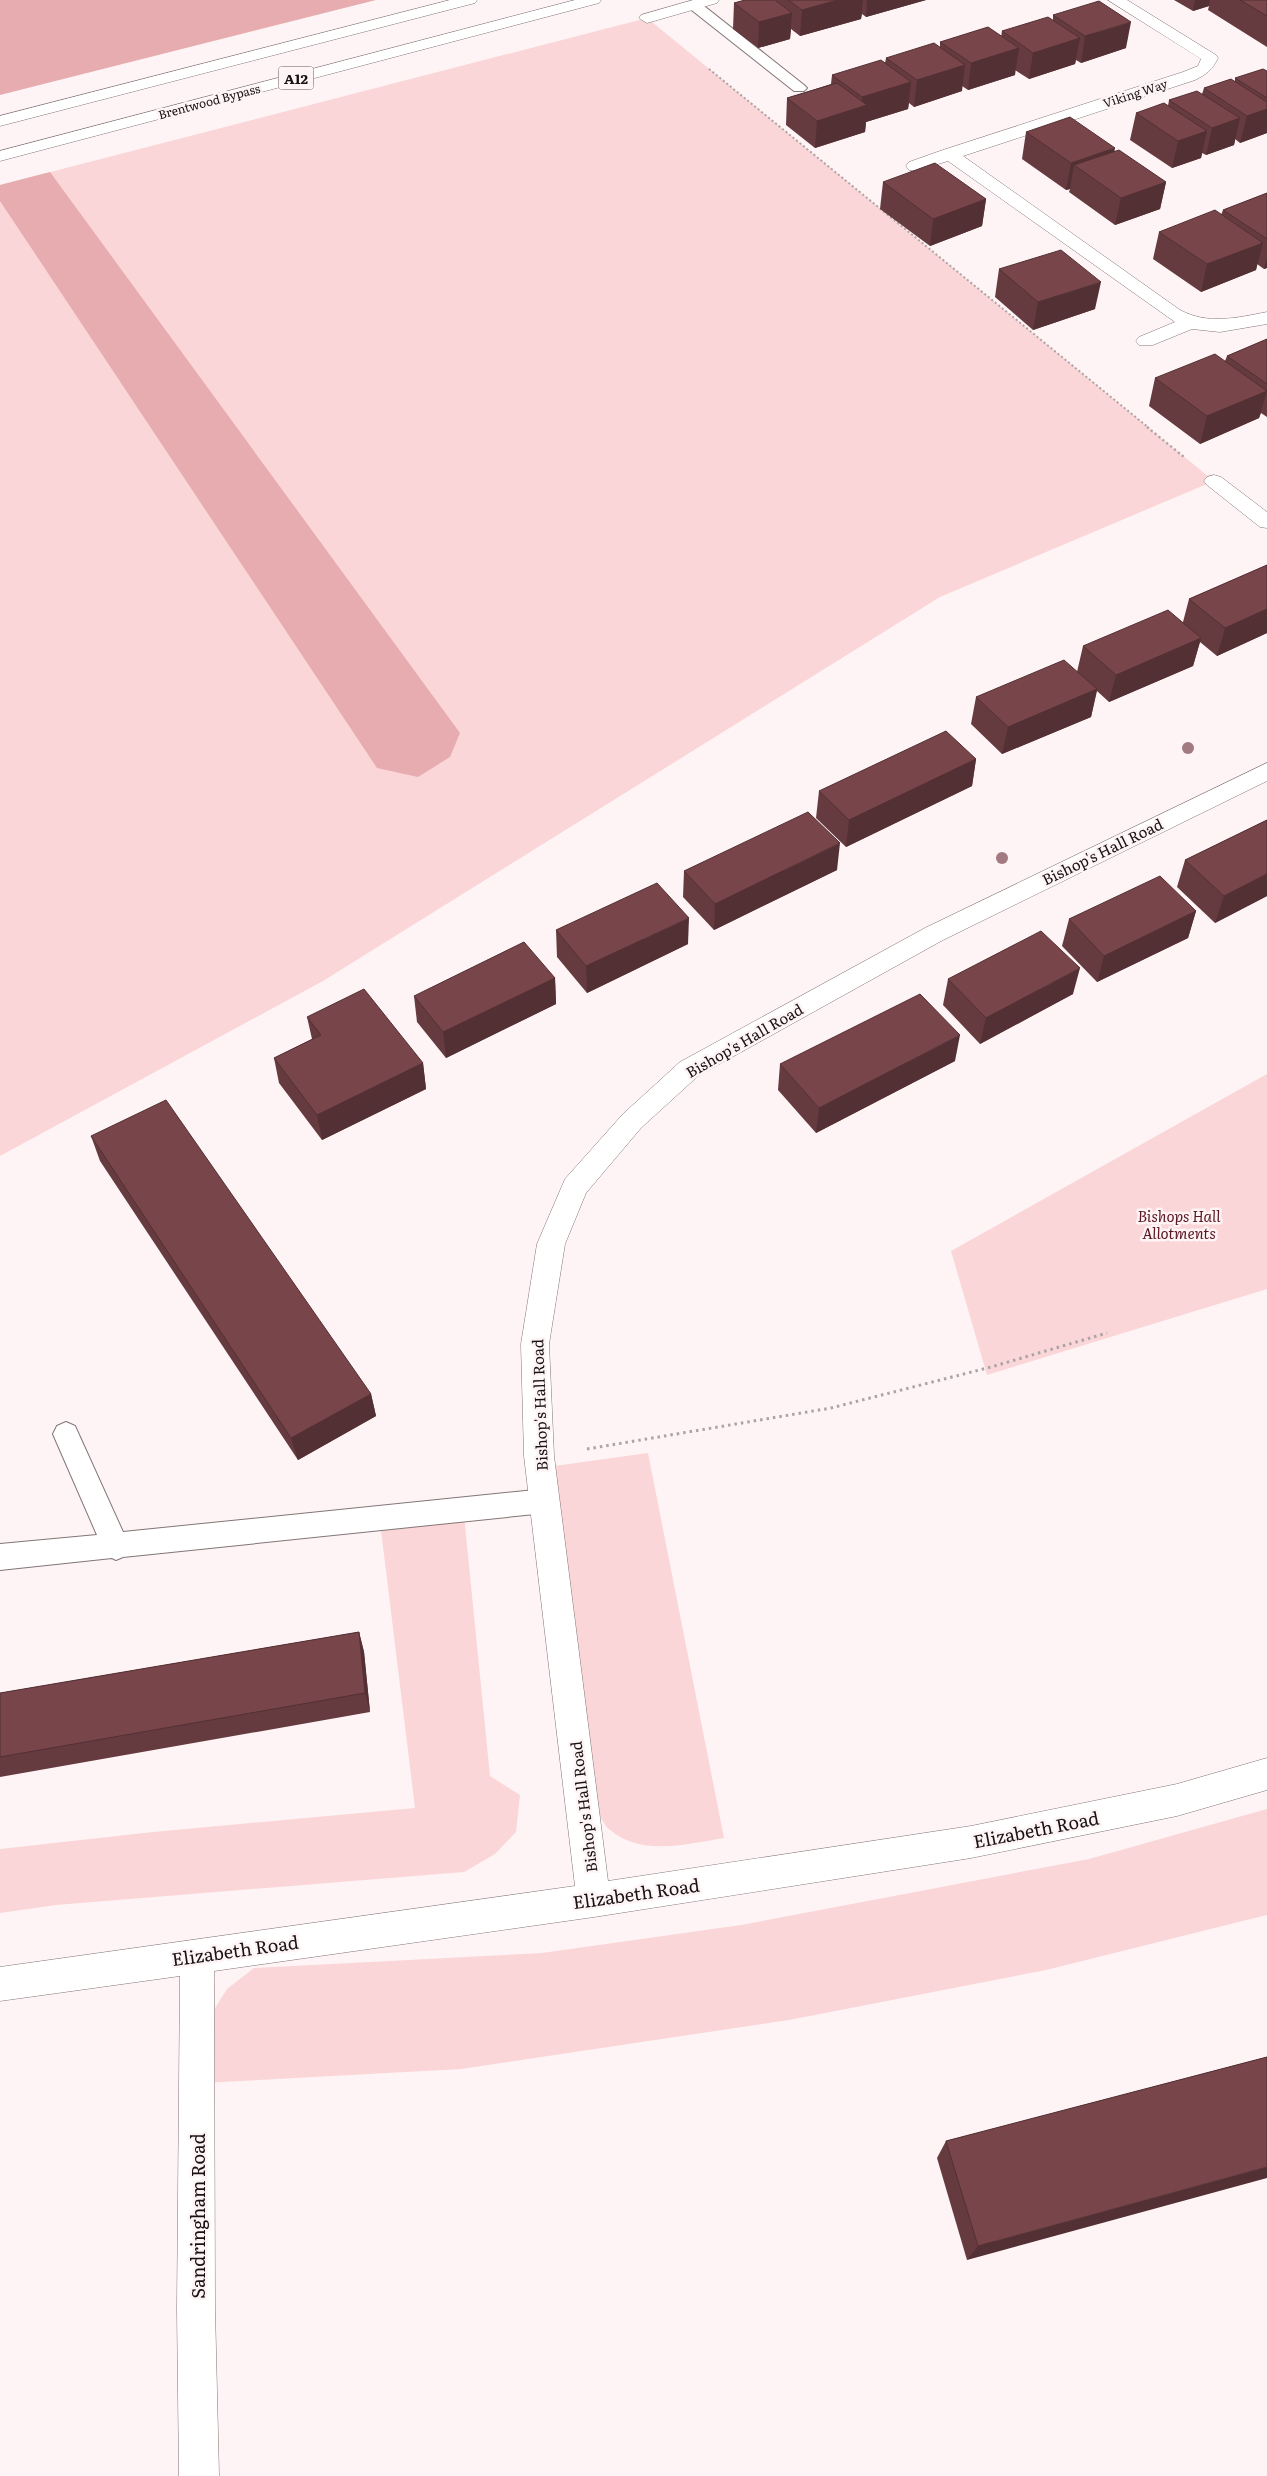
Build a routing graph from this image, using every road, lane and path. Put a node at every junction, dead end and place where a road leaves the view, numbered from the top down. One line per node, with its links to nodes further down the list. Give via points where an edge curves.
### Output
1 (469, 0): 9 (main road, A12)
2 (593, 0): 11 (main road, Brentwood Bypass / A12)
3 (711, 0): 5 (main road)
4 (1116, 0): 10 (main road, Viking Way, via 1210,58 1204,69)
5 (694, 5): 6 (main road); 8 (lane)
6 (647, 18)
7 (708, 68): 16 (path)
8 (799, 88)
9 (0, 121)
10 (949, 154): 12 (main road, Viking Way); 14 (main road)
11 (0, 156)
12 (915, 166)
13 (1267, 318): 14 (main road, via 1220,326)
14 (1190, 323): 15 (main road)
15 (1146, 341)
16 (1214, 481): 17 (main road)
17 (1267, 522)
18 (1267, 771): 21 (main road, Bishop's Hall Road, via 934,934 689,1068 632,1121 575,1187 552,1244 534,1344)
19 (1107, 1333): 21 (path, via 831,1408)
20 (66, 1434): 23 (lane)
21 (539, 1456): 22 (main road, Bishop's Hall Road)
22 (545, 1501): 23 (lane); 26 (main road, Bishop's Hall Road)
23 (116, 1547): 24 (lane)
24 (0, 1558)
25 (1267, 1774): 26 (main road, Elizabeth Road, via 1177,1800 971,1842)
26 (594, 1900): 27 (main road, Elizabeth Road)
27 (197, 1955): 28 (main road, Elizabeth Road); 29 (main road, Sandringham Road)
28 (0, 1984)
29 (199, 2476)

